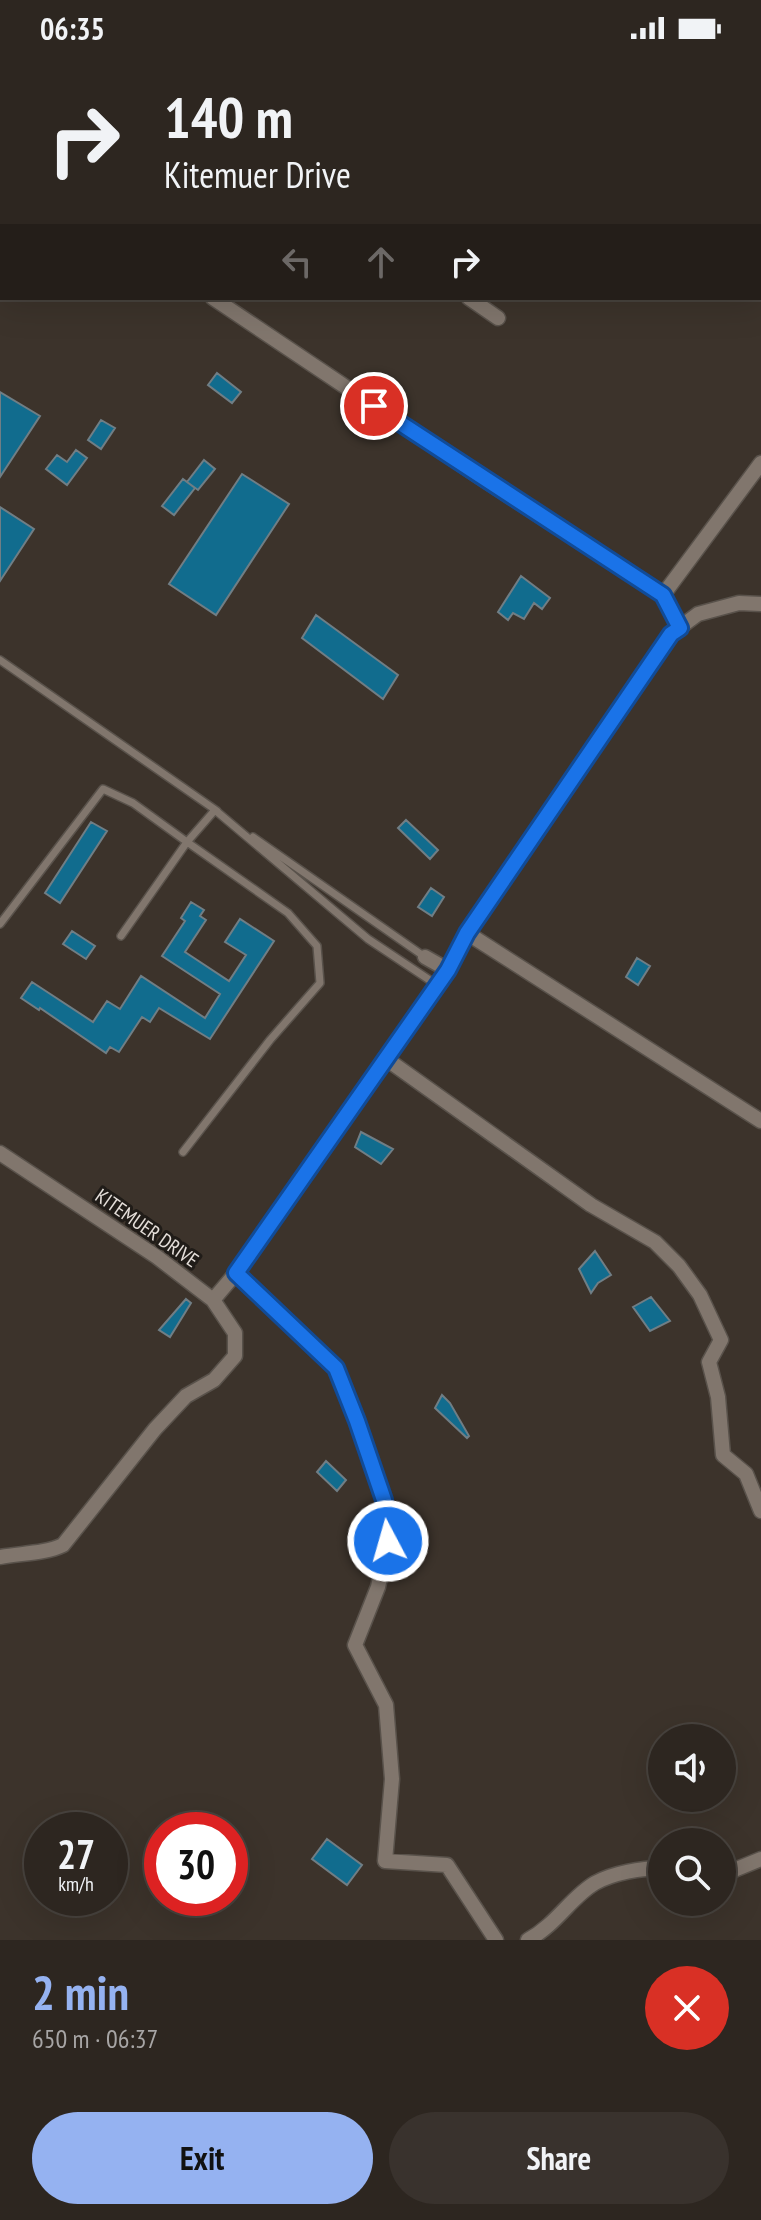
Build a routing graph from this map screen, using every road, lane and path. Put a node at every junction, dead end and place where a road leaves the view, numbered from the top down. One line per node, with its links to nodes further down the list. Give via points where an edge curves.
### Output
1 (218, 300): 5 (street)
2 (472, 300): 3 (street)
3 (498, 318)
4 (761, 463): 5 (street)
5 (663, 595): 7 (street)
6 (761, 604): 7 (street, via 739,603 698,614)
7 (680, 628): 12 (street)
8 (0, 660): 9 (lane)
9 (215, 810): 10 (lane); 14 (lane); 16 (lane, via 368,939)
10 (187, 842): 11 (lane, via 133,803 103,789); 13 (lane); 19 (lane, via 288,913 317,946 320,983)
11 (0, 924)
12 (467, 933): 15 (street); 18 (street)
13 (121, 936)
14 (425, 957): 15 (street)
15 (448, 970): 16 (street)
16 (437, 985): 17 (street)
17 (385, 1058): 21 (street); 23 (street, via 591,1205 655,1242 679,1266 721,1340 709,1362 723,1455 746,1474)
18 (761, 1121)
19 (183, 1152)
20 (0, 1153): 22 (street, KITEMUER DRIVE)
21 (236, 1273): 22 (street); 28 (street, via 336,1368 384,1500 388,1541 378,1587 355,1645 386,1705 392,1779 385,1861 447,1865)
22 (213, 1300): 24 (street, KITEMUER DRIVE, via 235,1333 235,1356 155,1429 63,1545)
23 (761, 1511)
24 (0, 1557)
25 (761, 1859): 26 (street)
26 (736, 1869)
27 (648, 1870): 29 (street, via 594,1884 547,1930)
28 (496, 1940)
29 (528, 1940)

